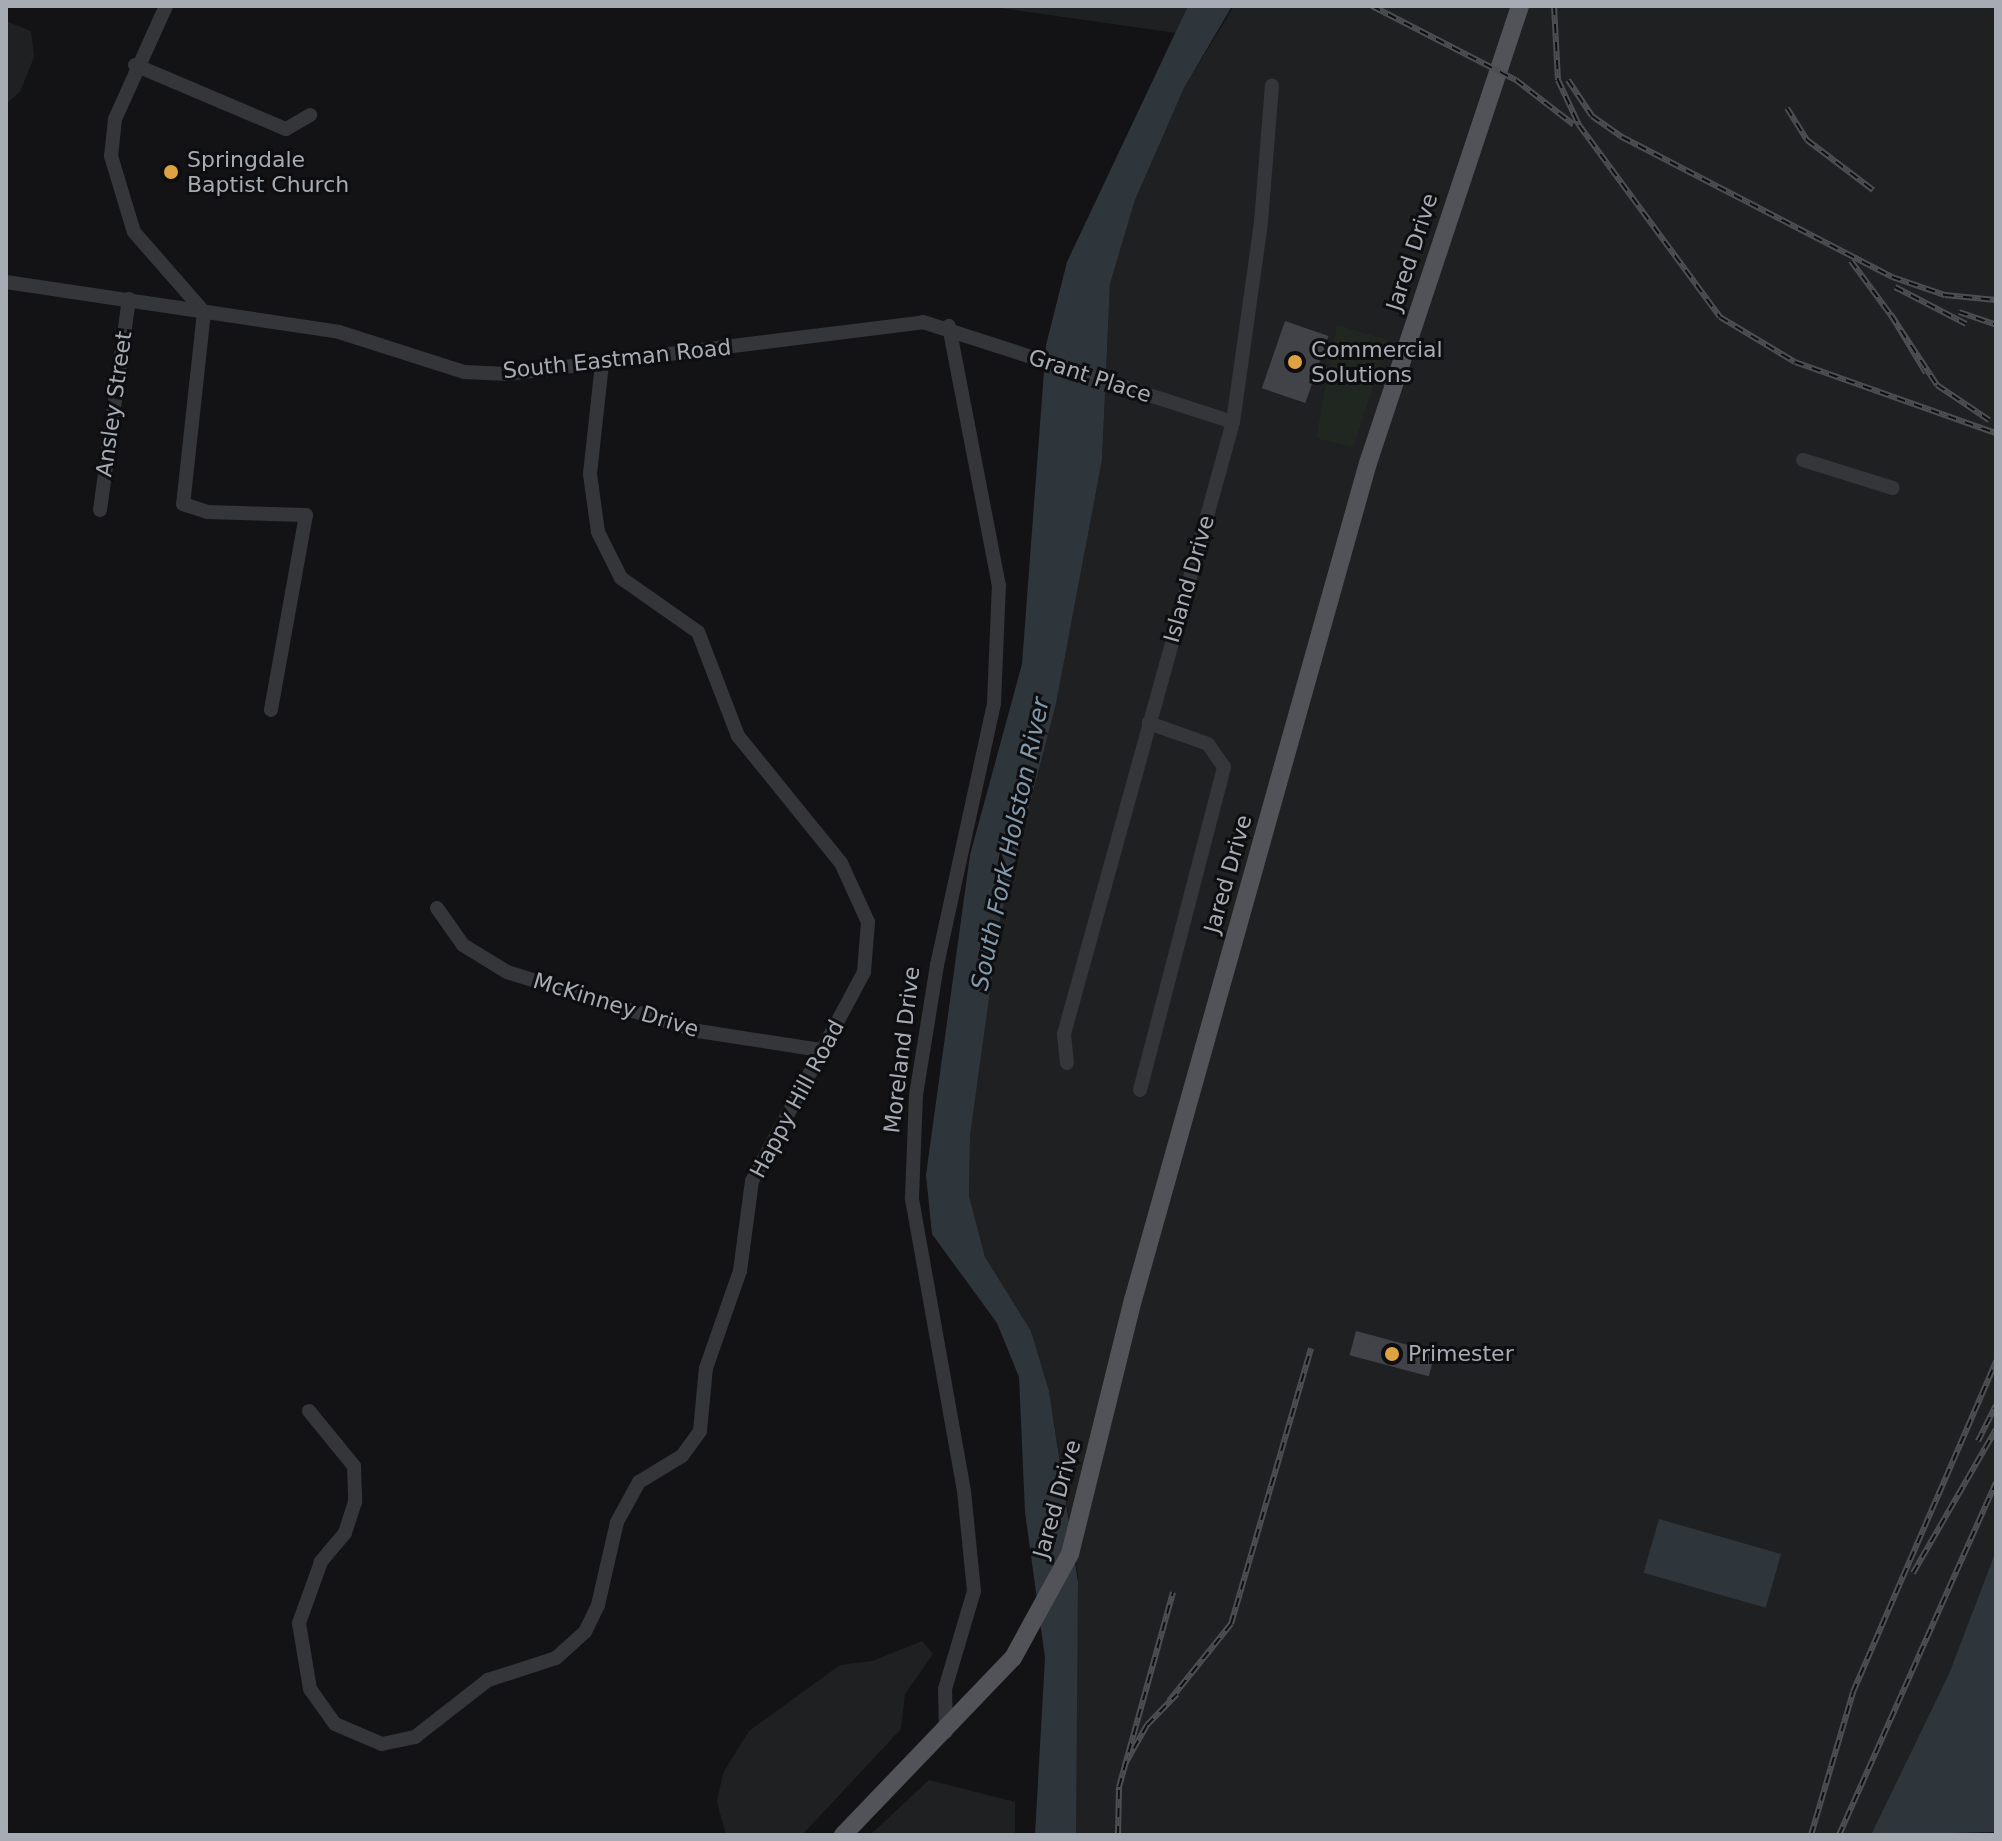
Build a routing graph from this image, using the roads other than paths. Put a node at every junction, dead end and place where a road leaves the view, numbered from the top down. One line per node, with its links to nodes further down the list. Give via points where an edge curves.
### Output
1 (166, 6): 3 (street)
2 (1520, 6): 22 (main road, Jared Drive, via 1368,463 1133,1300 1078,1529 1046,1606 1013,1658)
3 (135, 65): 5 (street, via 286,129); 8 (street, via 115,119 111,156 134,232)
4 (1272, 85): 11 (street, Island Drive, via 1261,222)
5 (310, 115)
6 (6, 282): 7 (street, South Eastman Road)
7 (129, 299): 8 (street, South Eastman Road); 14 (street, Ansley Street)
8 (204, 312): 10 (street, South Eastman Road, via 339,332 464,372 508,374); 15 (street, via 183,504 207,512 306,515)
9 (949, 326): 10 (street, South Eastman Road, via 923,322); 11 (street, Grant Place, via 1044,363); 22 (street, Moreland Drive, via 999,586 994,703 937,965 916,1095 912,1198 964,1491 974,1591 945,1689)
10 (602, 363): 18 (street, Happy Hill Road, via 590,474 598,532 621,578 698,632 738,736 841,863 868,922 864,972)
11 (1233, 422): 16 (street, Island Drive)
12 (1803, 460): 13 (street)
13 (1893, 488)
14 (100, 510)
15 (271, 710)
16 (1149, 723): 19 (street, Island Drive, via 1064,1034); 20 (street, via 1208,744 1224,767)
17 (437, 908): 18 (street, McKinney Drive, via 463,945 507,972 698,1031)
18 (821, 1050): 21 (street, Happy Hill Road, via 752,1181 740,1271 706,1368 700,1431 682,1456 639,1482 617,1522 598,1605 585,1632 556,1658 478,1686 415,1737 382,1744 335,1724 310,1689 299,1623 321,1562 345,1533 355,1502 354,1466)
19 (1067, 1063)
20 (1140, 1090)
21 (309, 1411)
22 (946, 1732): 23 (main road)
23 (843, 1835)

